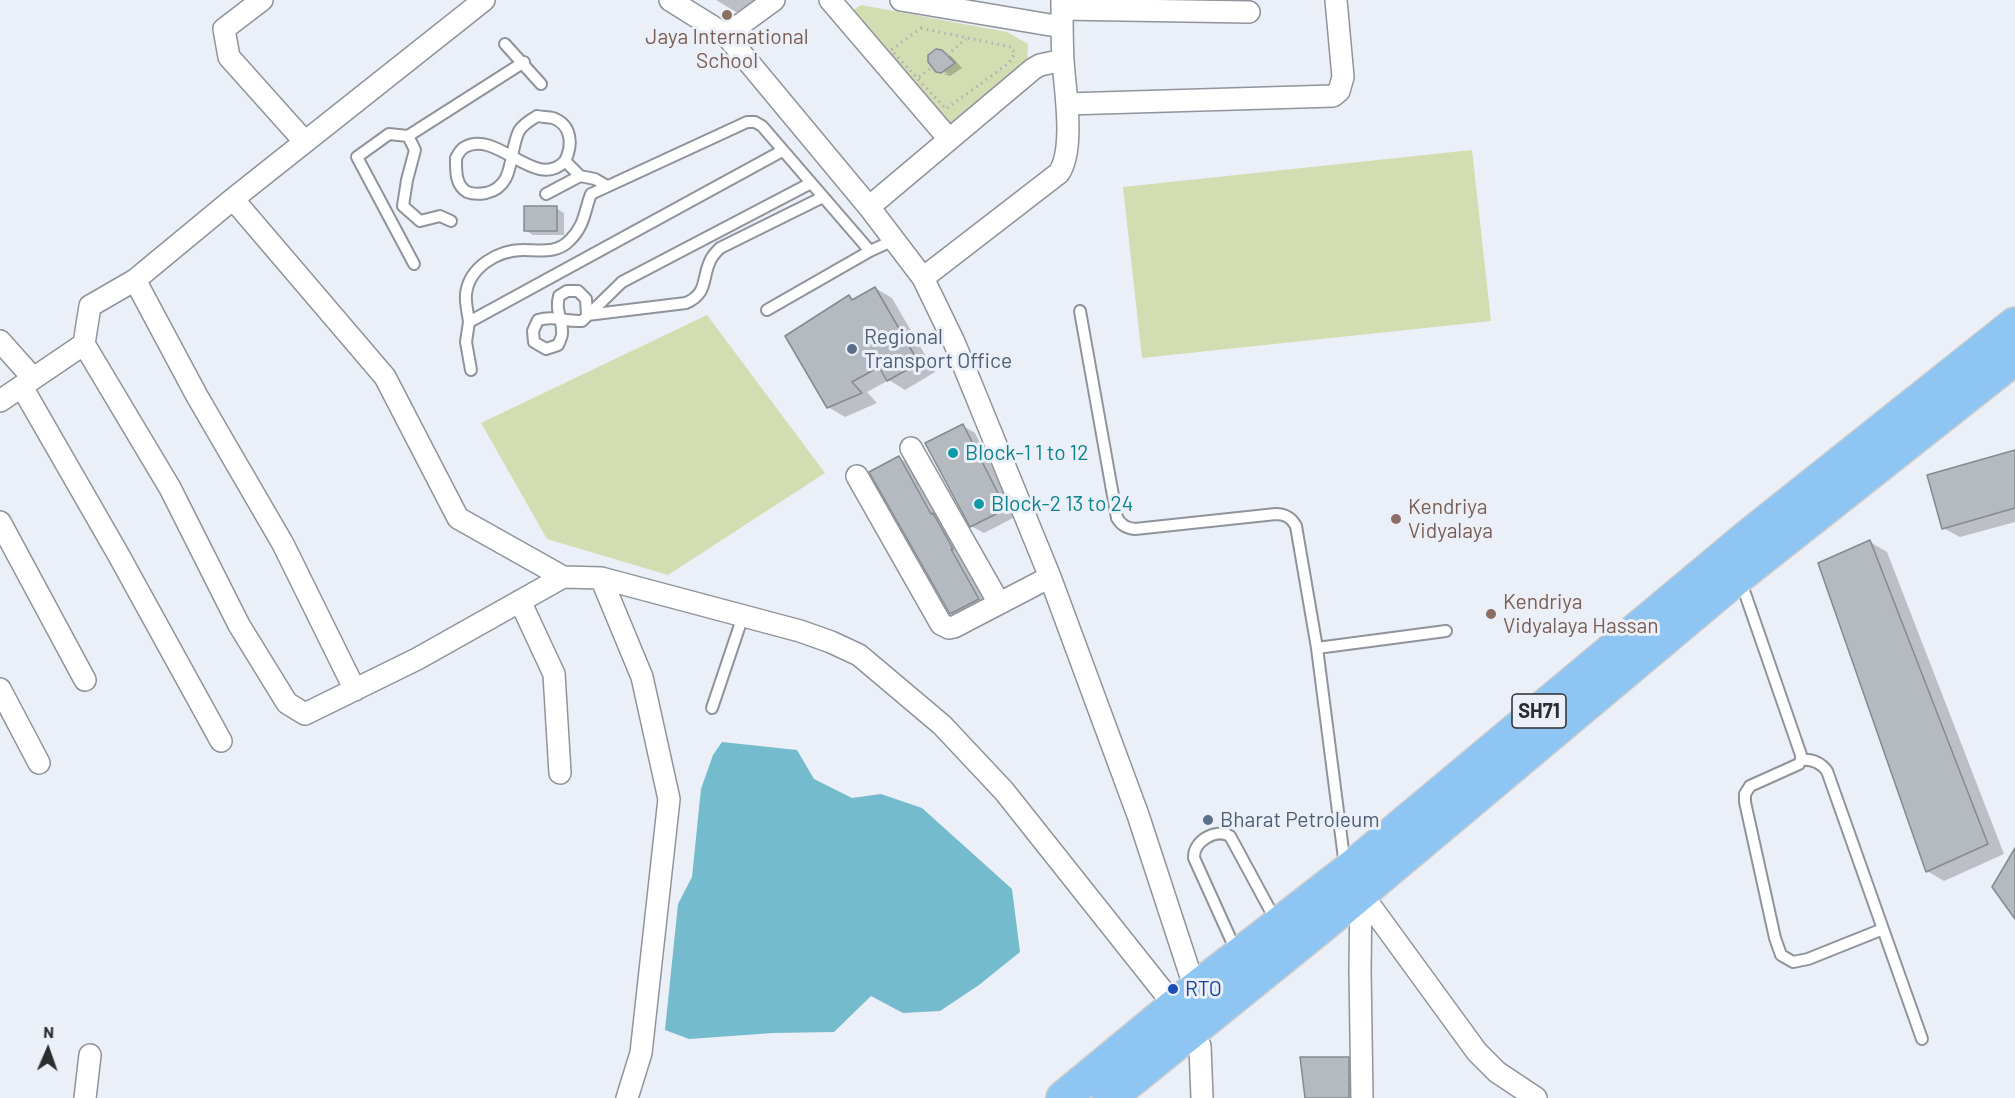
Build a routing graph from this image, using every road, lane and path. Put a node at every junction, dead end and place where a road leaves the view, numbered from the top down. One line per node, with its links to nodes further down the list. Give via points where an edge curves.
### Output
1 (262, 0): 22 (street, via 224,29 229,57)
2 (484, 0): 22 (street)
3 (670, 0): 10 (street)
4 (774, 0): 10 (street)
5 (830, 0): 21 (street)
6 (900, 0): 8 (street)
7 (1336, 0): 19 (street, via 1343,77 1333,96)
8 (1062, 12): 9 (street); 14 (street)
9 (1250, 12)
10 (726, 34): 32 (street)
11 (967, 38): 13 (path); 17 (path, via 921,28 891,50); 17 (path, via 1011,46 1015,53 1009,63 946,109)
12 (505, 44): 15 (lane)
13 (947, 55)
14 (1063, 60): 19 (street); 21 (street, via 1033,69)
15 (524, 62): 18 (lane); 20 (lane)
16 (932, 67): 17 (path)
17 (918, 78)
18 (541, 84)
19 (1067, 104): 37 (street, via 1066,152 1059,173)
20 (408, 136): 33 (lane, via 415,150 403,206 420,221 440,216); 36 (lane, via 389,135 357,157)
21 (949, 139): 32 (street)
22 (305, 142): 31 (street)
23 (782, 151): 27 (lane); 28 (lane, via 762,126 747,122); 42 (lane)
24 (512, 156): 24 (lane, via 506,181 496,190 468,193 459,184 456,158 464,147 486,144); 25 (lane, via 549,170); 25 (lane, via 520,129 537,116 553,118 568,133 571,143)
25 (565, 161): 26 (lane)
26 (580, 176): 28 (lane); 29 (lane)
27 (811, 183): 30 (lane); 41 (lane, via 622,282)
28 (607, 186): 42 (lane, via 591,194 583,223 569,242 549,252 521,250 498,254 476,270 466,294)
29 (546, 194)
30 (823, 197): 35 (lane); 41 (lane, via 720,248 711,260 697,298 686,303)
31 (233, 198): 38 (street); 54 (street, via 385,377 458,518)
32 (868, 207): 34 (street)
33 (451, 221)
34 (894, 240): 35 (lane); 37 (street)
35 (870, 251): 39 (lane)
36 (414, 264)
37 (923, 278): 55 (street, via 954,342)
38 (135, 280): 45 (street, via 90,306); 64 (street, via 283,544)
39 (767, 309)
40 (1080, 311): 61 (lane, via 1121,524 1136,529 1276,514 1288,516 1296,526)
41 (587, 315): 41 (lane, via 582,321 559,320 559,296 578,291 586,299)
42 (469, 322): 47 (lane, via 466,342)
43 (2015, 324): 53 (main road, SH71)
44 (0, 341): 48 (street)
45 (84, 344): 48 (street); 64 (street, via 170,488 238,625 287,703 305,714)
46 (2015, 358): 53 (main road, SH71)
47 (471, 369)
48 (27, 382): 49 (street); 66 (street)
49 (0, 401)
50 (911, 448): 58 (street)
51 (857, 476): 58 (street, via 941,624 954,627)
52 (0, 522): 62 (street)
53 (1731, 566): 67 (lane); 70 (main road, SH71)
54 (563, 576): 56 (street); 57 (street)
55 (1050, 577): 58 (street); 74 (street, via 1138,815)
56 (601, 578): 59 (street); 78 (street, via 642,676 669,799 641,1053)
57 (520, 601): 64 (street); 69 (street, via 554,674)
58 (999, 603)
59 (743, 616): 65 (lane); 74 (street, via 800,631 859,655 942,725 1004,791)
60 (1446, 631): 61 (lane)
61 (1317, 648): 70 (lane)
62 (85, 680)
63 (0, 689): 68 (street)
64 (355, 690)
65 (712, 708)
66 (221, 741)
67 (1801, 760): 72 (lane, via 1817,762 1827,771); 72 (lane, via 1750,786 1745,794 1774,938 1781,955 1793,962 1808,959)
68 (39, 763)
69 (560, 773)
70 (1353, 883): 71 (main road, SH71); 74 (main road, SH71); 82 (street, via 1360,970); 83 (street, via 1476,1052 1497,1072)
71 (1277, 924): 73 (main road, SH71); 73 (lane, via 1230,836 1219,833 1206,838 1197,846 1194,858)
72 (1883, 928): 75 (lane)
73 (1238, 956): 74 (main road, SH71)
74 (1187, 1008): 79 (main road, SH71); 80 (main road, SH71); 81 (street, via 1200,1046)
75 (1922, 1038)
76 (90, 1055): 77 (street)
77 (85, 1098)
78 (627, 1098)
79 (1063, 1098)
80 (1109, 1098)
81 (1202, 1098)
82 (1362, 1098)
83 (1536, 1098)

